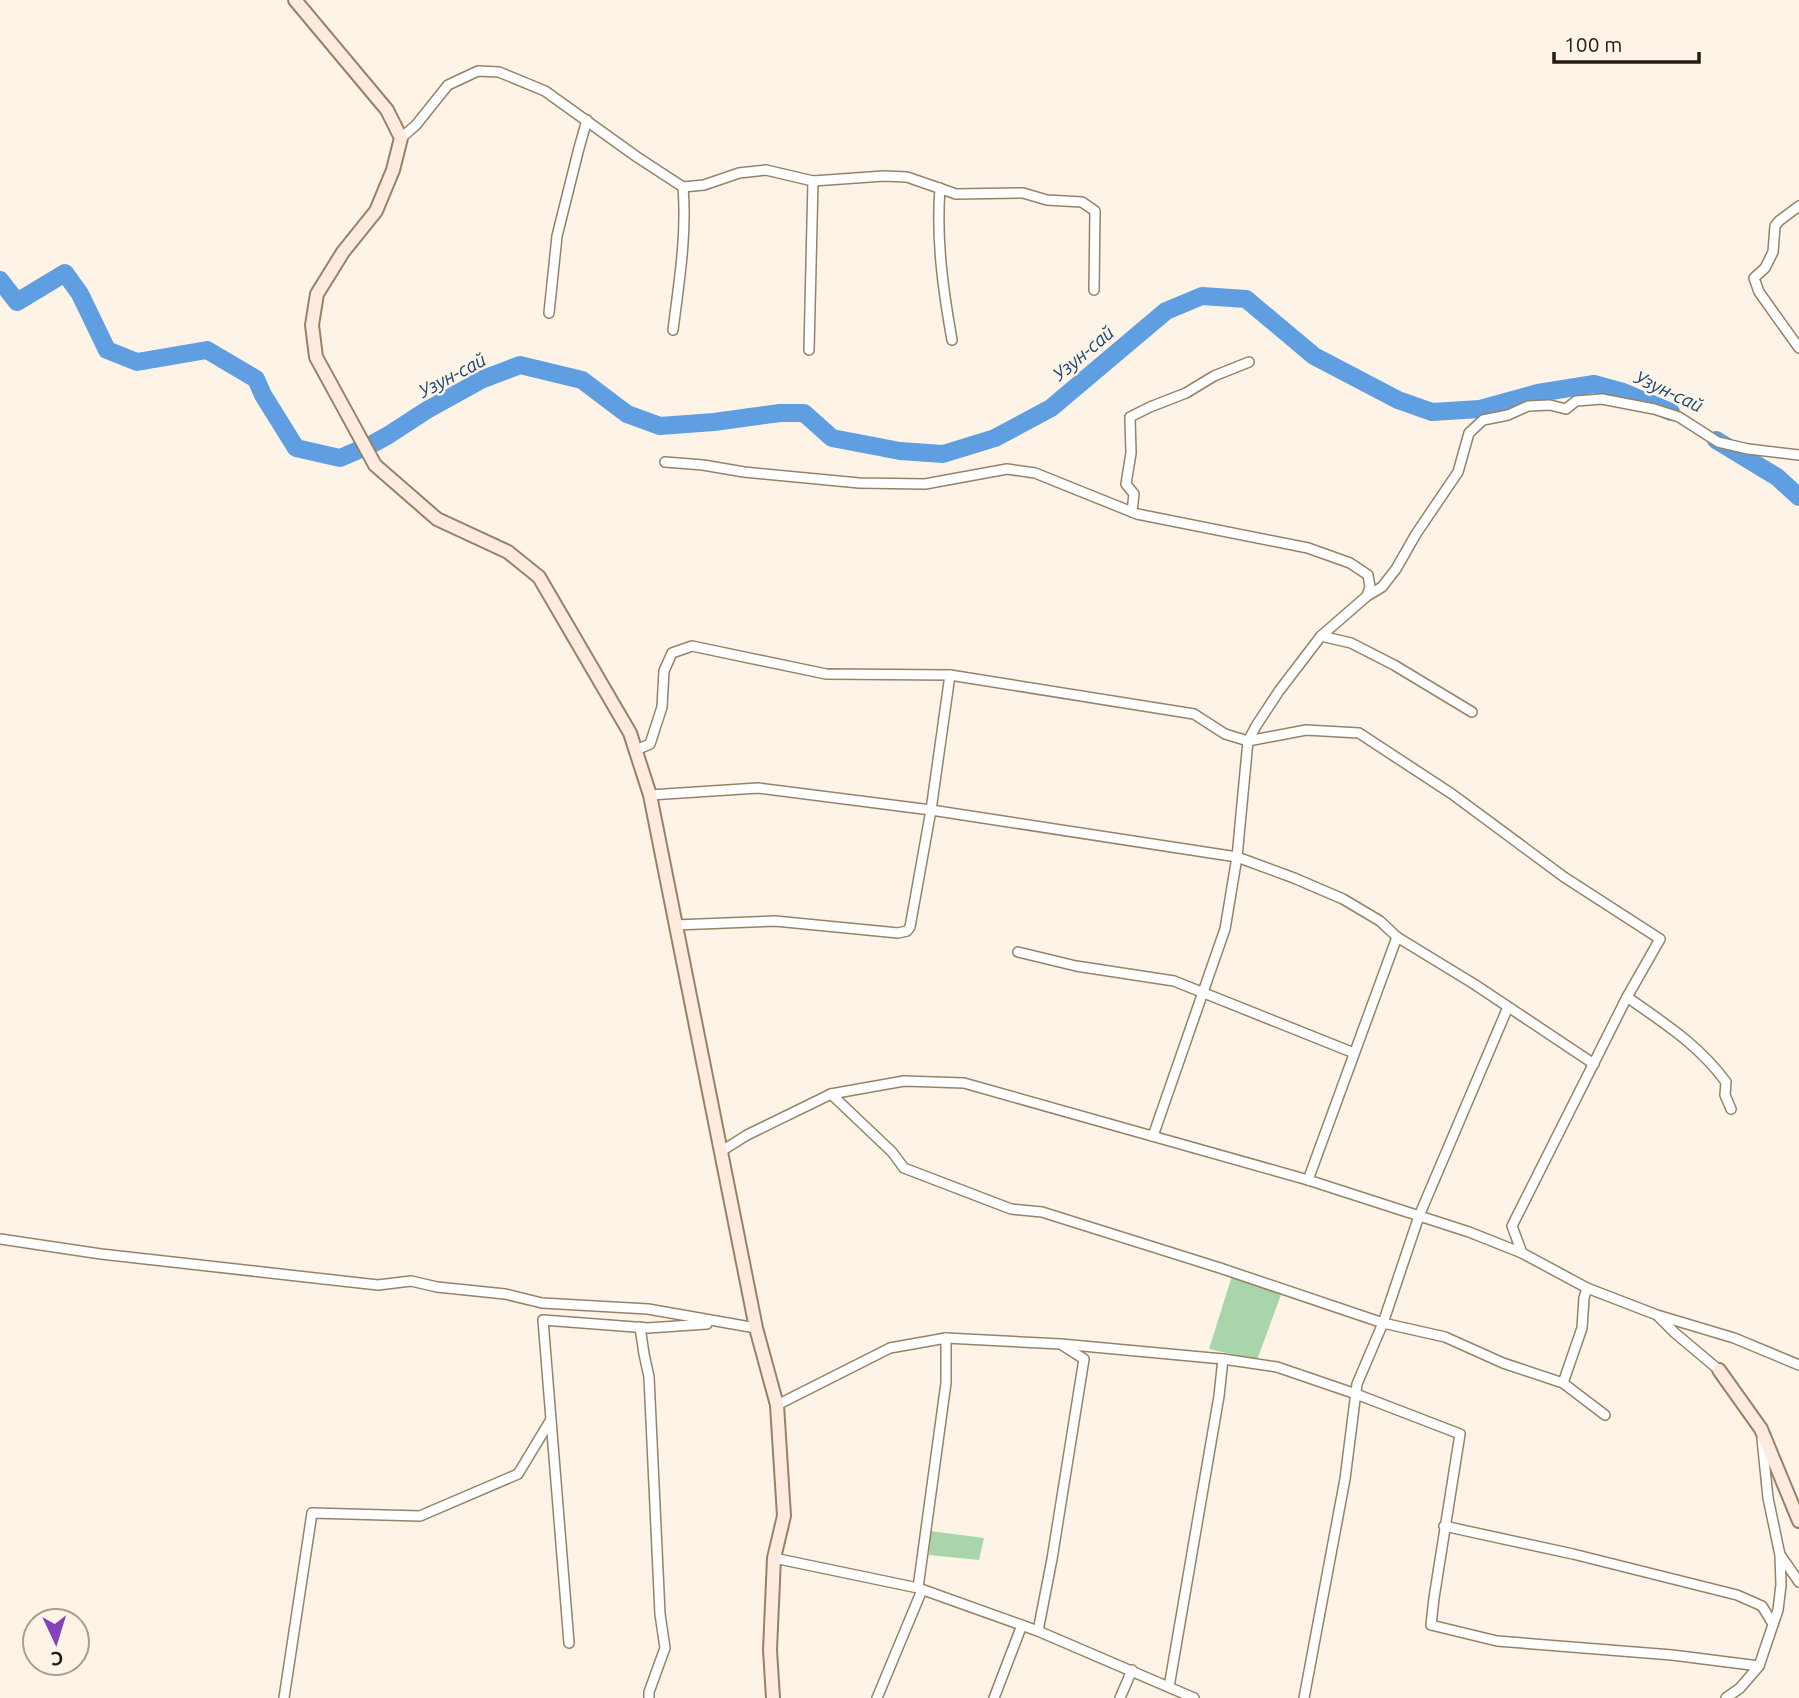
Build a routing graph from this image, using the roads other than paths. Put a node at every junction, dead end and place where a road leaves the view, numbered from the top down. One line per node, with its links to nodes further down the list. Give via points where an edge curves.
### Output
1 (295, 0): 3 (street, via 387,110)
2 (587, 120): 3 (street, via 545,91 499,72 478,71 448,85); 5 (street); 9 (street, via 557,236)
3 (401, 138): 23 (street, via 376,211 342,252 317,294 312,325 316,357 375,465 437,519 508,552 539,577)
4 (813, 181): 5 (street, via 766,170); 6 (street, via 907,177); 13 (street)
5 (683, 187): 10 (street, via 682,262)
6 (940, 188): 8 (street, via 956,194 1023,194 1082,202 1095,211); 11 (street, via 944,295)
7 (1795, 209): 12 (street, via 1775,226 1773,252 1754,278)
8 (1094, 290)
9 (549, 313)
10 (673, 330)
11 (951, 340)
12 (1799, 348)
13 (809, 350)
14 (1249, 362): 17 (street, via 1130,417 1126,484 1133,494)
15 (1799, 455): 18 (street, via 1720,442 1679,417 1602,399 1576,401 1566,409 1528,406 1483,420 1469,433 1458,472 1396,569 1382,587)
16 (665, 462): 17 (street, via 859,483 925,484 1007,469 1035,473)
17 (1132, 512): 18 (street, via 1308,548 1340,559 1368,575)
18 (1367, 596): 19 (street)
19 (1321, 636): 21 (street, via 1351,643); 22 (street)
20 (950, 675): 22 (street, via 1194,714); 23 (street, via 826,674 692,646 672,653 664,671 662,707 650,744); 25 (street)
21 (1472, 712)
22 (1248, 741): 26 (street); 31 (street, via 1306,730 1359,733 1452,794 1564,877 1661,939)
23 (636, 750): 24 (street)
24 (650, 796): 25 (street, via 758,788); 27 (street)
25 (931, 810): 26 (street); 27 (street, via 907,931 775,921)
26 (1237, 857): 28 (street, via 1343,899); 30 (street, via 1225,929)
27 (675, 925): 38 (street)
28 (1397, 937): 32 (street); 33 (street)
29 (1018, 952): 30 (street, via 1174,981)
30 (1203, 992): 33 (street); 37 (street)
31 (1628, 997): 34 (street); 36 (street, via 1711,1062 1726,1082)
32 (1508, 1007): 34 (street); 40 (street)
33 (1354, 1054): 39 (street)
34 (1594, 1064): 42 (street, via 1512,1226)
35 (831, 1094): 37 (street, via 904,1080 964,1083); 38 (street); 45 (street, via 904,1168 1011,1209 1042,1212)
36 (1731, 1109)
37 (1153, 1136): 39 (street)
38 (720, 1152): 48 (street)
39 (1308, 1180): 40 (street)
40 (1419, 1216): 42 (street); 45 (street)
41 (0, 1239): 46 (street, via 378,1285 411,1281 542,1303 648,1309)
42 (1522, 1253): 43 (street)
43 (1587, 1288): 44 (street); 54 (street, via 1582,1328)
44 (1657, 1315): 52 (street, via 1734,1338); 53 (street)
45 (1383, 1322): 54 (street, via 1445,1337); 55 (street)
46 (722, 1323): 47 (street); 48 (street)
47 (640, 1327): 58 (street, via 543,1320); 74 (street, via 649,1377 665,1648)
48 (756, 1328): 56 (street)
49 (946, 1338): 50 (street); 56 (street, via 890,1348); 65 (street, via 946,1382)
50 (1061, 1343): 51 (street); 68 (street, via 1084,1359)
51 (1223, 1359): 55 (street, via 1277,1367); 72 (street)
52 (1799, 1365)
53 (1719, 1370): 59 (street)
54 (1563, 1383): 57 (street)
55 (1356, 1394): 61 (street, via 1460,1434); 80 (street)
56 (778, 1405): 63 (street, via 784,1516)
57 (1605, 1415)
58 (551, 1420): 69 (street); 73 (street, via 519,1474 420,1516 312,1513)
59 (1760, 1429): 60 (street); 62 (street)
60 (1799, 1521)
61 (1444, 1526): 66 (street, via 1737,1595 1762,1606); 70 (street, via 1431,1625 1497,1641)
62 (1780, 1555): 64 (street); 66 (street, via 1781,1585)
63 (774, 1558): 65 (street); 75 (street)
64 (1799, 1582)
65 (920, 1589): 67 (street); 76 (street)
66 (1773, 1624): 70 (street)
67 (1022, 1625): 68 (street); 77 (street)
68 (1038, 1631): 71 (street)
69 (569, 1643)
70 (1759, 1666): 81 (street)
71 (1132, 1670): 72 (street); 78 (street)
72 (1169, 1687): 79 (street)
73 (284, 1698)
74 (649, 1698)
75 (773, 1698)
76 (877, 1698)
77 (994, 1698)
78 (1120, 1698)
79 (1194, 1698)
80 (1304, 1698)
81 (1726, 1698)

